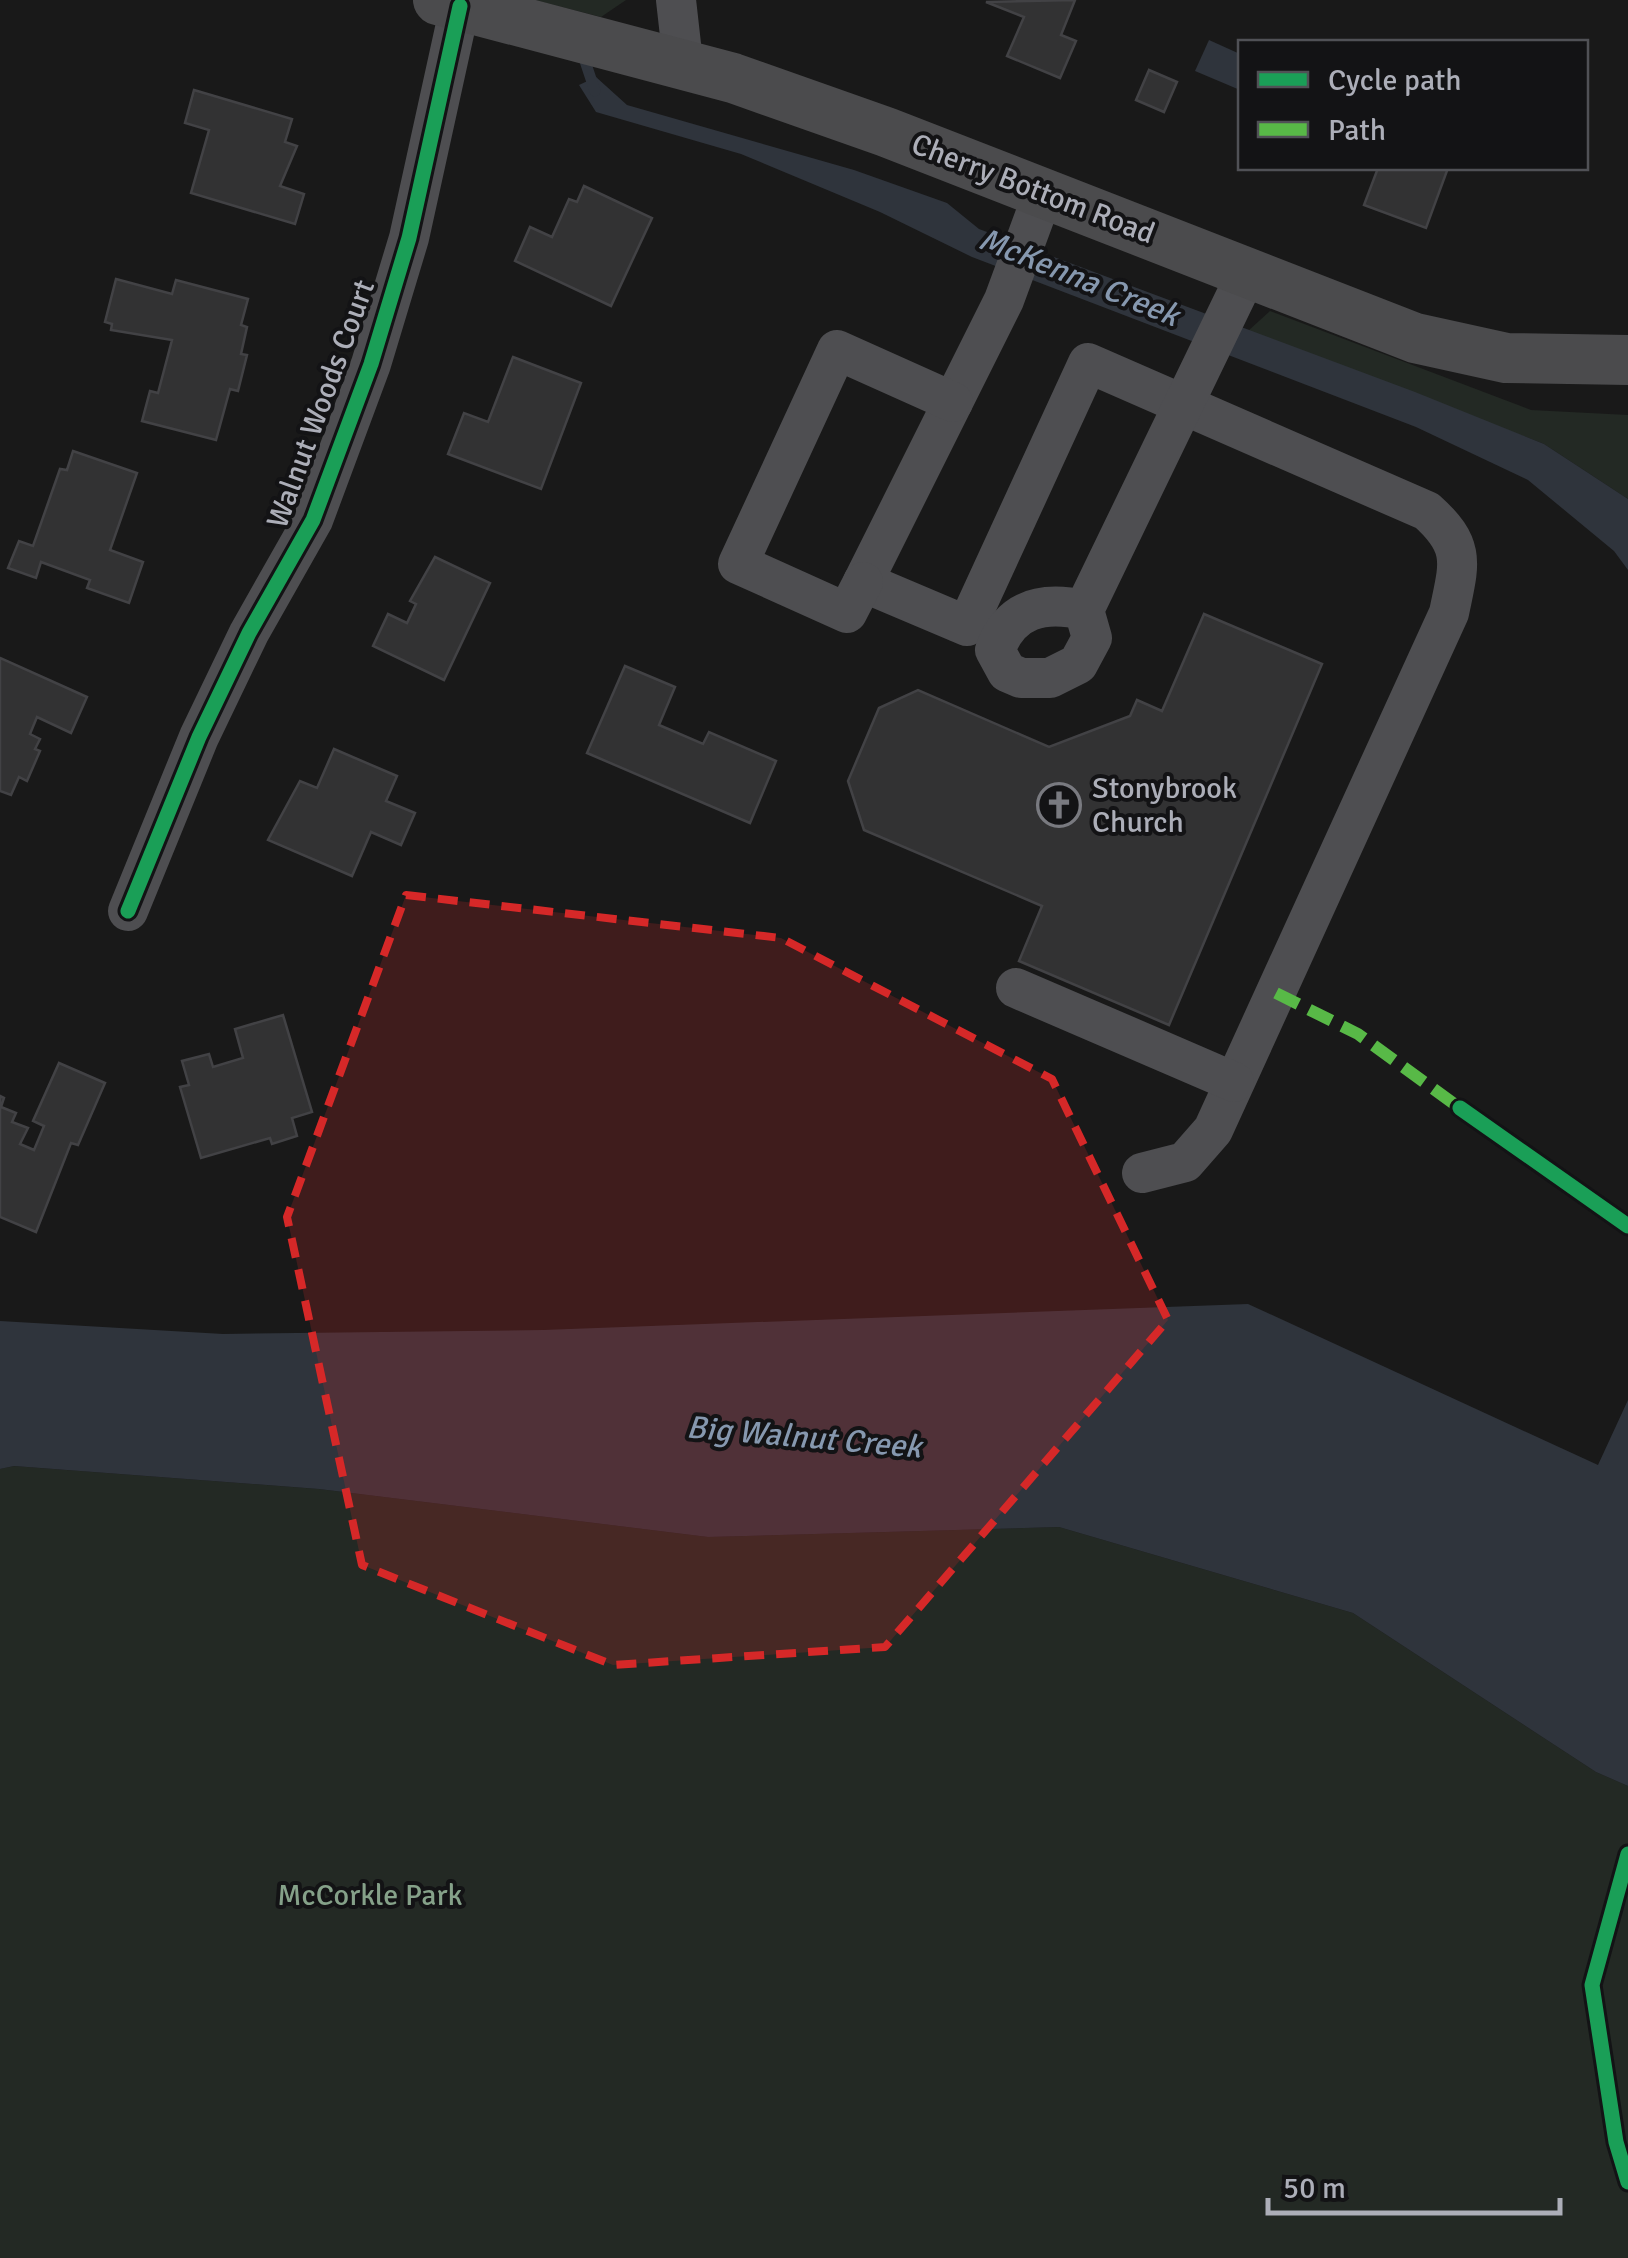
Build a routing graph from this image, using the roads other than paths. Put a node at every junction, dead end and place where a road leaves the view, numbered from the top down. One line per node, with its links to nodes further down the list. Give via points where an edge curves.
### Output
1 (676, 0): 3 (street)
2 (449, 3): 3 (main road, Cherry Bottom Road); 11 (street, Walnut Woods Court, via 409,238 371,364 313,520 199,737)
3 (683, 62): 4 (main road, Cherry Bottom Road, via 886,132)
4 (1039, 209): 5 (main road, Cherry Bottom Road); 7 (street, via 1004,300)
5 (1241, 287): 6 (main road, Cherry Bottom Road, via 1506,358); 8 (street)
6 (1628, 360)
7 (953, 402): 9 (street); 9 (street, via 837,350 738,564 846,613)
8 (1182, 406): 9 (street, via 1088,362 967,626); 10 (street); 13 (street, via 1426,511 1450,532 1460,560 1449,613)
9 (863, 582)
10 (1084, 610)
11 (128, 911)
12 (1016, 988): 13 (street)
13 (1234, 1082): 14 (street, via 1213,1130 1185,1162)
14 (1142, 1173)

